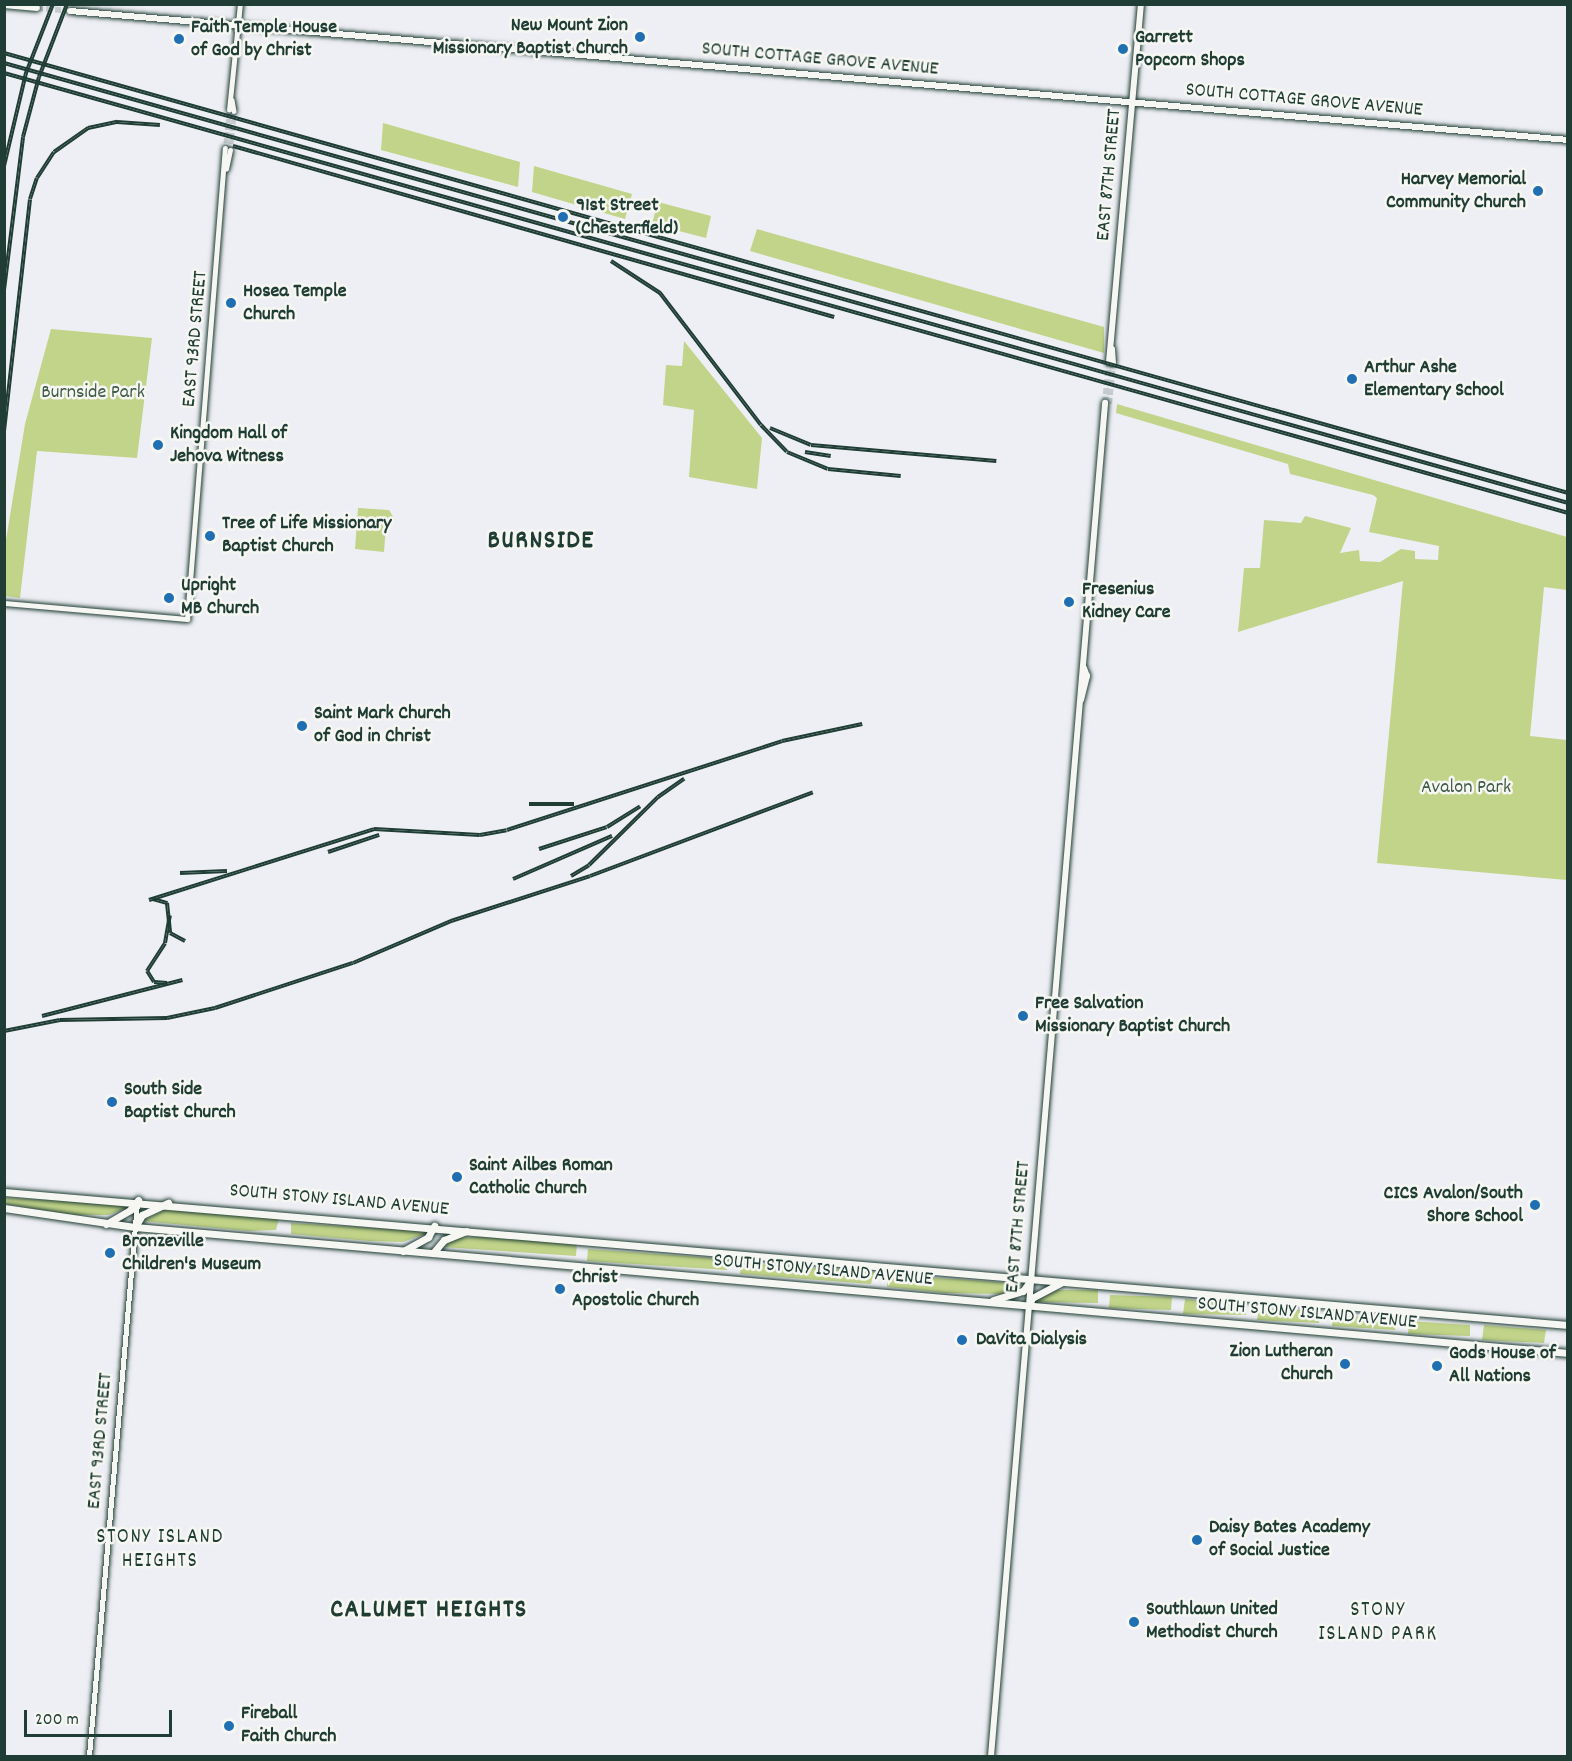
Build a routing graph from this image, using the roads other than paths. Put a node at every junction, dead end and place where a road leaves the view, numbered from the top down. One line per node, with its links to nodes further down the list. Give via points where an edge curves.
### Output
1 (240, 4): 6 (street)
2 (1142, 4): 7 (main road, EAST 87TH STREET)
3 (4, 5): 4 (main road)
4 (37, 8)
5 (70, 11): 6 (main road, SOUTH COTTAGE GROVE AVENUE)
6 (238, 26): 7 (main road, SOUTH COTTAGE GROVE AVENUE); 8 (street)
7 (1133, 104): 9 (main road, SOUTH COTTAGE GROVE AVENUE); 11 (main road, EAST 87TH STREET)
8 (231, 110)
9 (1568, 140)
10 (228, 150): 13 (street, EAST 93RD STREET, via 187,619)
11 (1111, 363)
12 (1107, 404): 24 (main road, EAST 87TH STREET, via 1084,668 1087,676 1081,700)
13 (5, 603)
14 (4, 1192): 15 (highway, SOUTH STONY ISLAND AVENUE)
15 (138, 1200): 16 (highway, SOUTH STONY ISLAND AVENUE); 18 (highway, via 130,1210); 20 (street, EAST 93RD STREET)
16 (168, 1203): 19 (highway, SOUTH STONY ISLAND AVENUE); 20 (highway, via 142,1215)
17 (4, 1208): 18 (highway, SOUTH STONY ISLAND AVENUE)
18 (106, 1224): 20 (highway, SOUTH STONY ISLAND AVENUE)
19 (434, 1226): 21 (highway, SOUTH STONY ISLAND AVENUE); 22 (highway, via 428,1237)
20 (135, 1227): 22 (highway, SOUTH STONY ISLAND AVENUE); 30 (street, EAST 93RD STREET)
21 (471, 1229): 23 (highway, via 444,1240); 24 (highway, SOUTH STONY ISLAND AVENUE)
22 (403, 1251): 23 (highway, SOUTH STONY ISLAND AVENUE)
23 (433, 1253): 26 (highway, SOUTH STONY ISLAND AVENUE)
24 (1031, 1280): 25 (highway, SOUTH STONY ISLAND AVENUE); 26 (highway, via 1023,1291); 27 (main road, EAST 87TH STREET)
25 (1062, 1282): 27 (highway, via 1032,1298); 28 (highway, SOUTH STONY ISLAND AVENUE)
26 (988, 1301): 27 (highway, SOUTH STONY ISLAND AVENUE)
27 (1029, 1305): 29 (highway, SOUTH STONY ISLAND AVENUE); 31 (main road, EAST 87TH STREET)
28 (1568, 1326)
29 (1568, 1353)
30 (89, 1756)
31 (991, 1756)

